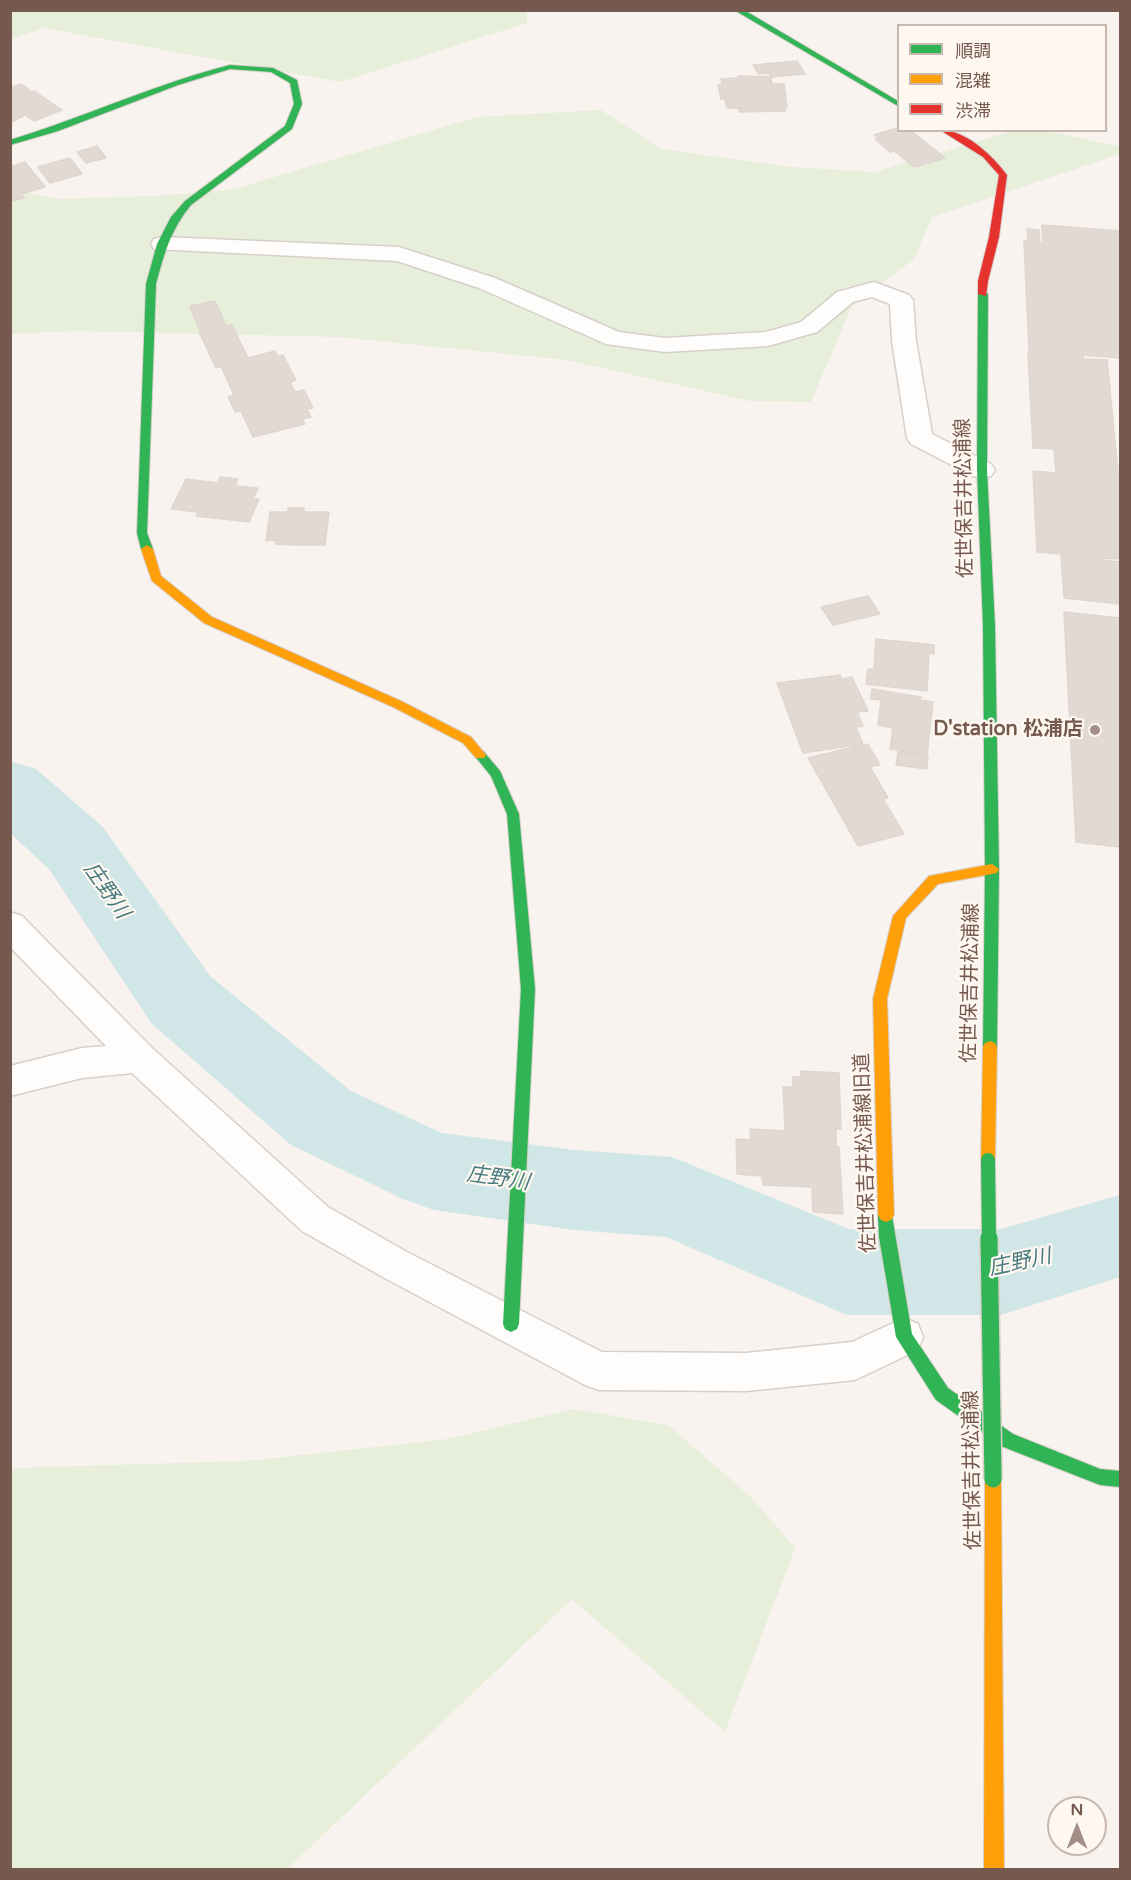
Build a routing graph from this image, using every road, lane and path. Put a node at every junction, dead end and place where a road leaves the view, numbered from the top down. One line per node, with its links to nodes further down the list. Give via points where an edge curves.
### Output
1 (738, 10): 2 (street)
2 (897, 103)
3 (947, 132): 6 (street, 佐世保吉井松浦線, via 986,155 1003,175 983,281)
4 (10, 142): 5 (street, via 175,83 230,68 273,70 294,82 298,104 289,127 189,203 174,219)
5 (162, 244): 6 (street, via 399,254 487,283 614,339 665,345 768,339 810,327 845,297 874,289 901,300 921,438); 11 (street, via 151,284 142,532 156,578 208,620 397,704 467,740 496,774 513,814 528,989)
6 (982, 470): 7 (street, 佐世保吉井松浦線, via 989,626)
7 (992, 869): 12 (street, 佐世保吉井松浦線旧道, via 934,880 900,916 880,999 886,1238); 14 (street, 佐世保吉井松浦線, bridge, via 988,1160)
8 (10, 925): 9 (street)
9 (140, 1057): 10 (street, via 82,1063); 11 (street, via 315,1219)
10 (10, 1081)
11 (510, 1324): 12 (street, via 599,1371 746,1372 855,1361)
12 (904, 1337): 13 (street, 佐世保吉井松浦線旧道, via 942,1394 1007,1440 1100,1477)
13 (1120, 1479)
14 (994, 1869)

